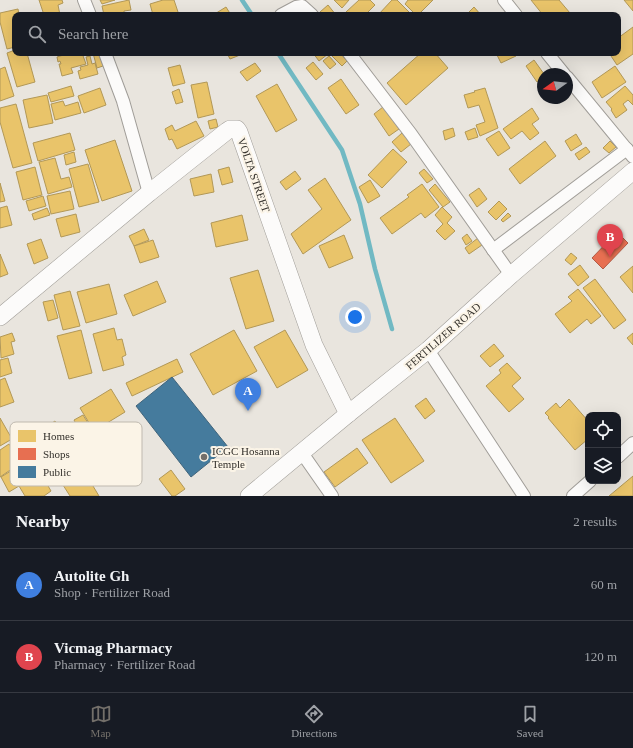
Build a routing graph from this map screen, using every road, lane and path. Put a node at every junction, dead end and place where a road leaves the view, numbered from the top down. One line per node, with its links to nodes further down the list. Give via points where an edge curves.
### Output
1 (84, 0): 3 (street)
2 (504, 0): 6 (street)
3 (89, 12)
4 (286, 12): 5 (street, via 296,6 302,6)
5 (309, 12)
6 (514, 12)
7 (106, 56): 14 (street, via 123,101)
8 (351, 56): 15 (street, via 411,134)
9 (549, 56): 10 (street)
10 (559, 68)
11 (573, 84): 12 (street)
12 (630, 153): 15 (street)
13 (633, 171): 16 (street, FERTILIZER ROAD)
14 (149, 193): 17 (street, VOLTA STREET); 19 (street, VOLTA STREET, via 230,128 237,129 314,345)
15 (493, 250): 16 (street)
16 (511, 275): 18 (street, FERTILIZER ROAD)
17 (0, 317)
18 (428, 350): 19 (street, FERTILIZER ROAD); 26 (street)
19 (348, 414): 21 (street, FERTILIZER ROAD)
20 (633, 443): 22 (street)
21 (302, 453): 24 (street, FERTILIZER ROAD); 25 (street)
22 (621, 454)
23 (587, 484): 27 (street)
24 (249, 496)
25 (332, 496)
26 (524, 496)
27 (573, 496)

